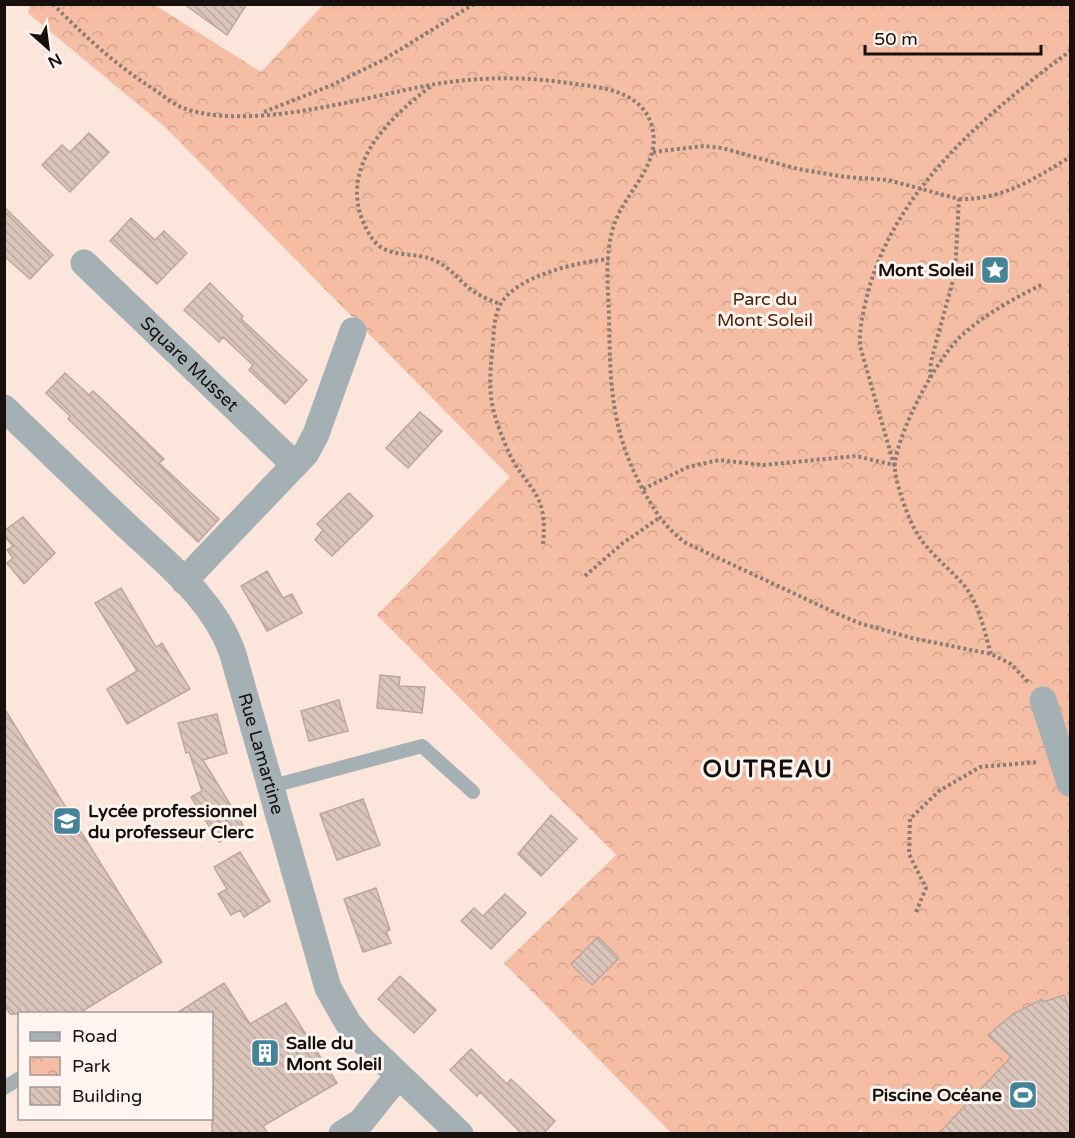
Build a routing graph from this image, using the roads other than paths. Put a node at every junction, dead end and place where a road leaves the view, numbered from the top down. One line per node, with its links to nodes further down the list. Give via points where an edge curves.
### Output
1 (84, 263): 4 (street, Square Musset)
2 (353, 331): 4 (street, via 316,434)
3 (4, 408): 5 (street, Rue Lamartine)
4 (295, 465): 5 (street)
5 (184, 581): 8 (street, Rue Lamartine, via 212,610 227,638)
6 (1043, 700): 7 (street)
7 (1067, 772)
8 (269, 787): 9 (lane, via 422,746); 10 (street, Rue Lamartine, via 328,988 348,1023)
9 (473, 792)
10 (398, 1076): 13 (street, via 362,1122); 14 (street, Rue Lamartine)
11 (18, 1079): 12 (lane)
12 (4, 1088)
13 (342, 1134)
14 (460, 1134)

